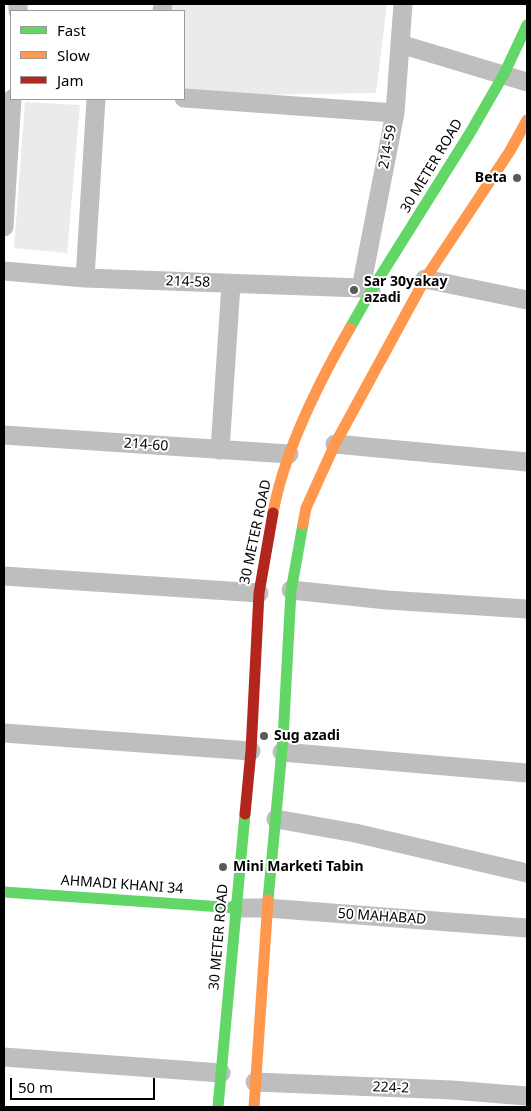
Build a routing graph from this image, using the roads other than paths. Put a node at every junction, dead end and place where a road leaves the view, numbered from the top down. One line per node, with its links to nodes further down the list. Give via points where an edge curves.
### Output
1 (403, 4): 3 (street, 214-59)
2 (527, 25): 4 (main road, 30 METER ROAD)
3 (400, 44): 4 (street); 9 (street, 214-59)
4 (504, 74): 5 (street); 18 (main road, 30 METER ROAD, via 465,141)
5 (527, 82)
6 (185, 98): 9 (street)
7 (12, 100): 11 (street)
8 (96, 100): 15 (street)
9 (394, 113): 18 (street, 214-59)
10 (527, 120): 12 (main road)
11 (6, 144): 13 (street)
12 (519, 154): 16 (main road)
13 (4, 227)
14 (4, 271): 15 (street, 214-58)
15 (85, 278): 17 (street, 214-58)
16 (425, 279): 19 (street); 23 (main road, via 361,385)
17 (231, 284): 18 (street, 214-58); 24 (street)
18 (366, 290): 20 (main road, 30 METER ROAD)
19 (527, 300)
20 (329, 365): 21 (main road); 25 (main road, 30 METER ROAD)
21 (340, 378)
22 (4, 435): 24 (street, 214-60)
23 (335, 444): 26 (street); 28 (main road, via 306,508)
24 (220, 450): 25 (street, 214-60)
25 (289, 454): 29 (main road, 30 METER ROAD, via 275,502)
26 (527, 462)
27 (4, 576): 29 (street)
28 (291, 590): 30 (street); 33 (main road)
29 (258, 593): 32 (main road, 30 METER ROAD)
30 (527, 609)
31 (4, 733): 32 (street)
32 (251, 751): 38 (main road, 30 METER ROAD)
33 (282, 752): 34 (street); 35 (main road)
34 (527, 773)
35 (276, 819): 36 (street, via 365,835); 39 (main road)
36 (527, 873)
37 (4, 892): 38 (main road, AHMADI KHANI 34)
38 (237, 908): 39 (street, 50 MAHABAD); 42 (main road, 30 METER ROAD)
39 (267, 908): 40 (street, 50 MAHABAD); 43 (main road)
40 (527, 928)
41 (4, 1057): 42 (street)
42 (221, 1073): 46 (main road, 30 METER ROAD)
43 (255, 1082): 45 (street, 224-2); 47 (main road)
44 (527, 1096): 45 (street, 224-2)
45 (453, 1099)
46 (218, 1107)
47 (254, 1107)

